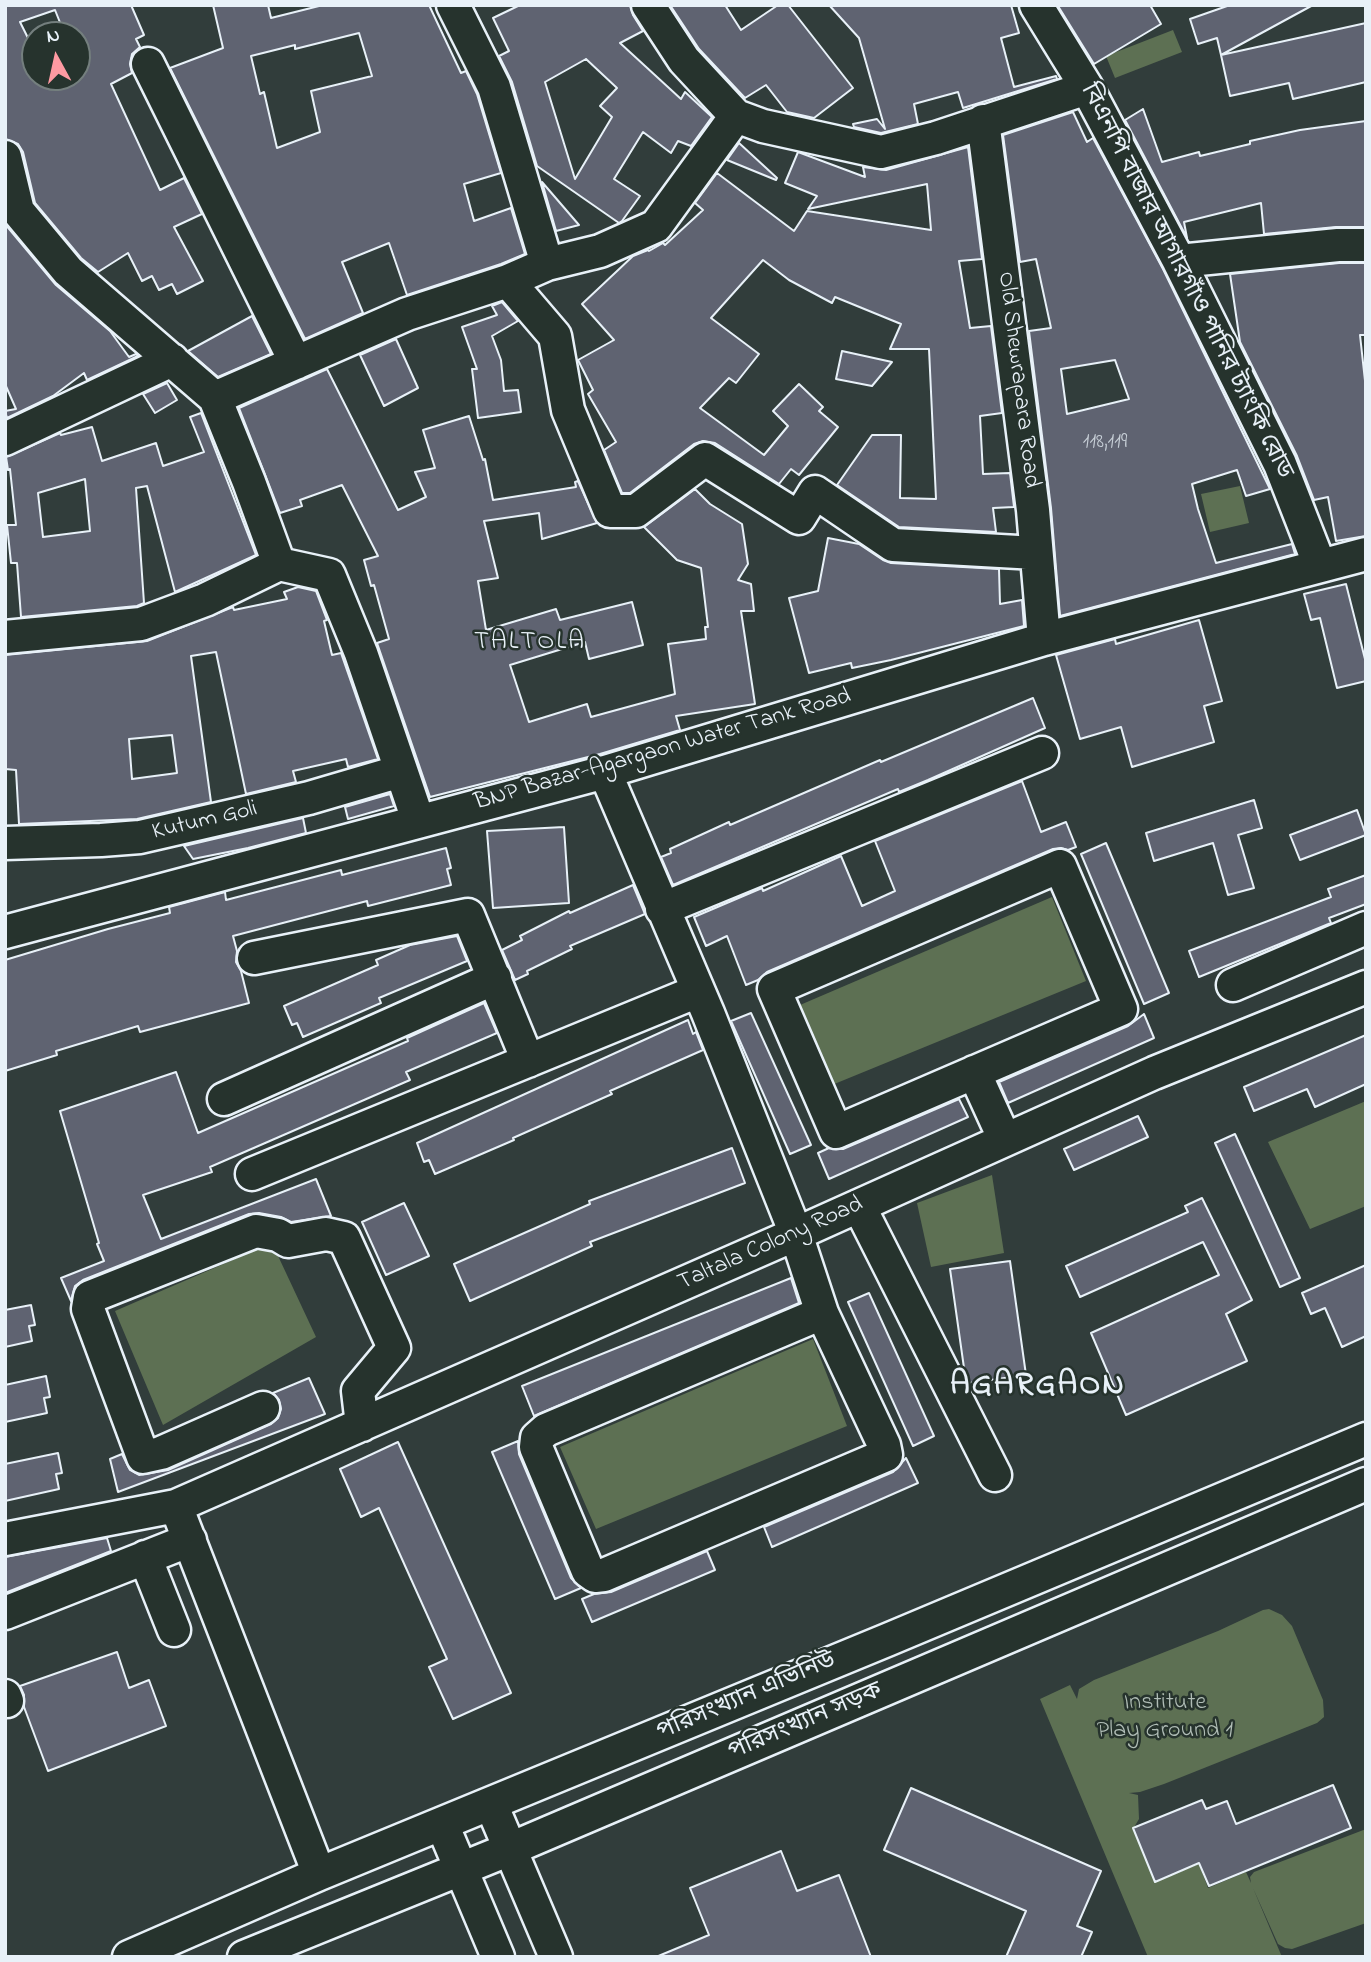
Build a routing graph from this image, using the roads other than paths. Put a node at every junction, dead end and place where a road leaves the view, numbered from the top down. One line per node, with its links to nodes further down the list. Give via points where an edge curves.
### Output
1 (453, 5): 11 (street, via 494,87)
2 (648, 5): 6 (street, via 684,60)
3 (1036, 5): 5 (street, বিএনপি বাজার আগারগাঁও পানির ট্যাংকি রোড)
4 (148, 64): 14 (street)
5 (1087, 88): 7 (street); 10 (street, বিএনপি বাজার আগারগাঁও পানির ট্যাংকি রোড)
6 (736, 116): 7 (street, via 881,152); 11 (street, via 656,226 600,251)
7 (983, 121): 17 (street, Old Shewrapara Road)
8 (5, 157): 13 (street, via 18,211 68,271)
9 (1366, 245): 10 (street)
10 (1179, 261): 20 (street, বিএনপি বাজার আগারগাঁও পানির ট্যাংকি রোড, via 1280,464)
11 (547, 264): 12 (street)
12 (508, 281): 14 (street, via 407,314); 17 (street, via 555,336 568,410 610,511 636,511 705,459 799,519 815,492 893,545)
13 (172, 360): 15 (street); 16 (street)
14 (296, 363): 15 (street)
15 (215, 398): 19 (street)
16 (5, 439)
17 (1036, 552): 22 (street, Old Shewrapara Road)
18 (1366, 554): 20 (street, BNP Bazar-Agargaon Water Tank Road)
19 (279, 564): 21 (street, via 205,600 141,624); 24 (street, via 329,575)
20 (1320, 566): 22 (street, BNP Bazar-Agargaon Water Tank Road)
21 (5, 637)
22 (1044, 639): 25 (street, BNP Bazar-Agargaon Water Tank Road)
23 (1042, 753): 28 (street)
24 (401, 771): 26 (street); 27 (street, Kutum Goli, via 309,798 141,837)
25 (605, 772): 26 (street, BNP Bazar-Agargaon Water Tank Road); 28 (street)
26 (418, 820): 30 (street, BNP Bazar-Agargaon Water Tank Road)
27 (5, 843)
28 (662, 909): 35 (street)
29 (1366, 928): 33 (street)
30 (5, 932)
31 (254, 958): 32 (street, via 468,915)
32 (495, 978): 36 (street); 38 (street)
33 (1233, 985)
34 (1366, 988): 39 (street, Taltala Colony Road, via 1154,1073)
35 (698, 991): 36 (street); 42 (street)
36 (528, 1061): 40 (street)
37 (974, 1072): 37 (street, via 836,1132 774,989 1060,866 1121,1009); 39 (street)
38 (224, 1099)
39 (1005, 1140): 41 (street, Taltala Colony Road)
40 (252, 1174)
41 (859, 1206): 42 (street, Taltala Colony Road); 47 (street)
42 (796, 1234): 43 (street); 45 (street, Taltala Colony Road)
43 (822, 1313): 43 (street, via 886,1455 604,1575 588,1571 536,1447 537,1438 546,1430)
44 (263, 1408): 45 (street, via 143,1457 88,1309 90,1297 256,1231 288,1241 326,1234 344,1238 394,1348 358,1391)
45 (362, 1425): 49 (street, Taltala Colony Road)
46 (1366, 1439): 55 (street, পরিসংখ্যান এভিনিউ)
47 (995, 1475)
48 (1366, 1484): 57 (street, পরিসংখ্যান সড়ক)
49 (176, 1506): 50 (street, Taltala Colony Road); 51 (street)
50 (5, 1539)
51 (190, 1540): 52 (street); 59 (street)
52 (145, 1557): 53 (street); 54 (street)
53 (5, 1613)
54 (174, 1630)
55 (491, 1804): 56 (street, পরিসংখ্যান এভিনিউ); 57 (street)
56 (442, 1824): 58 (street); 59 (street, পরিসংখ্যান এভিনিউ)
57 (510, 1849): 58 (street, পরিসংখ্যান সড়ক); 63 (street)
58 (461, 1869): 61 (street, পরিসংখ্যান সড়ক); 62 (street)
59 (319, 1874): 60 (street, পরিসংখ্যান এভিনিউ)
60 (129, 1957)
61 (244, 1957)
62 (498, 1957)
63 (556, 1957)

